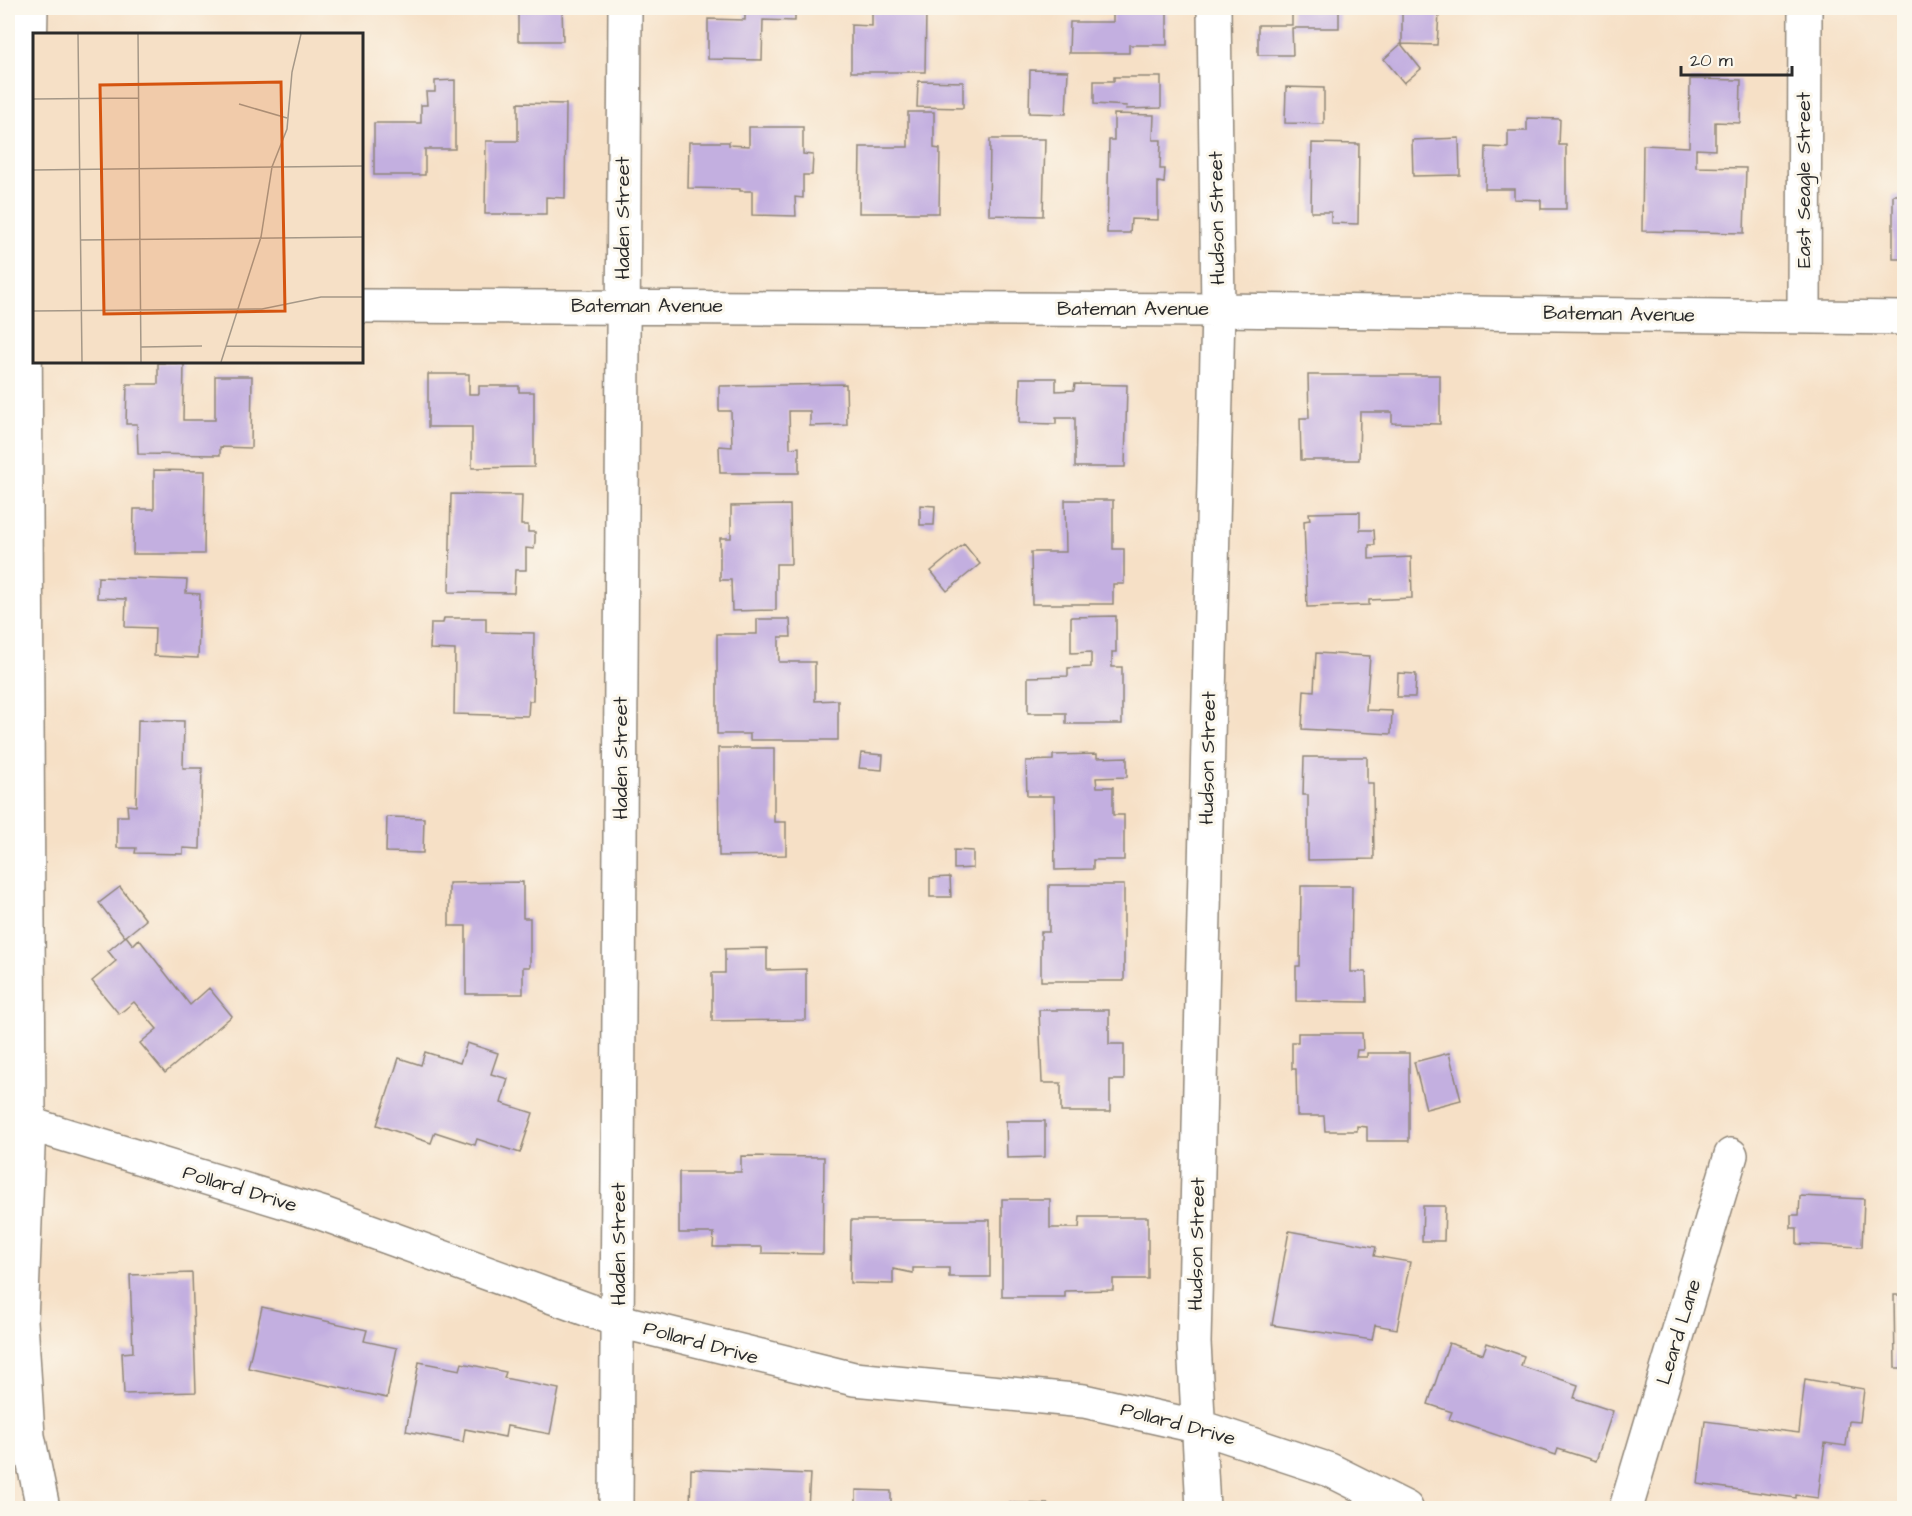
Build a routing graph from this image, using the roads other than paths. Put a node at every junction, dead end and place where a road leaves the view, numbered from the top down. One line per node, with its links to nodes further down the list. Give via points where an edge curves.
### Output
1 (31, 8): 7 (street)
2 (625, 8): 6 (street, Haden Street)
3 (1214, 8): 8 (street, Hudson Street)
4 (1805, 8): 9 (street, East Seagle Street)
5 (363, 306): 6 (street, Bateman Avenue)
6 (623, 306): 8 (street, Bateman Avenue); 13 (street, Haden Street)
7 (22, 307): 11 (street)
8 (1218, 310): 9 (street, Bateman Avenue); 14 (street, Hudson Street, via 1194,1343)
9 (1804, 316): 10 (street, Bateman Avenue)
10 (1905, 318)
11 (18, 1120): 13 (street, Pollard Drive, via 321,1213); 15 (street, via 21,1321 28,1436)
12 (1731, 1155): 19 (street, Leard Lane)
13 (619, 1321): 14 (street, Pollard Drive, via 854,1379 1084,1401); 16 (street, Haden Street)
14 (1200, 1427): 17 (street, Hudson Street); 18 (street, Pollard Drive, via 1330,1470)
15 (43, 1509)
16 (616, 1509)
17 (1203, 1509)
18 (1406, 1509)
19 (1626, 1509)

